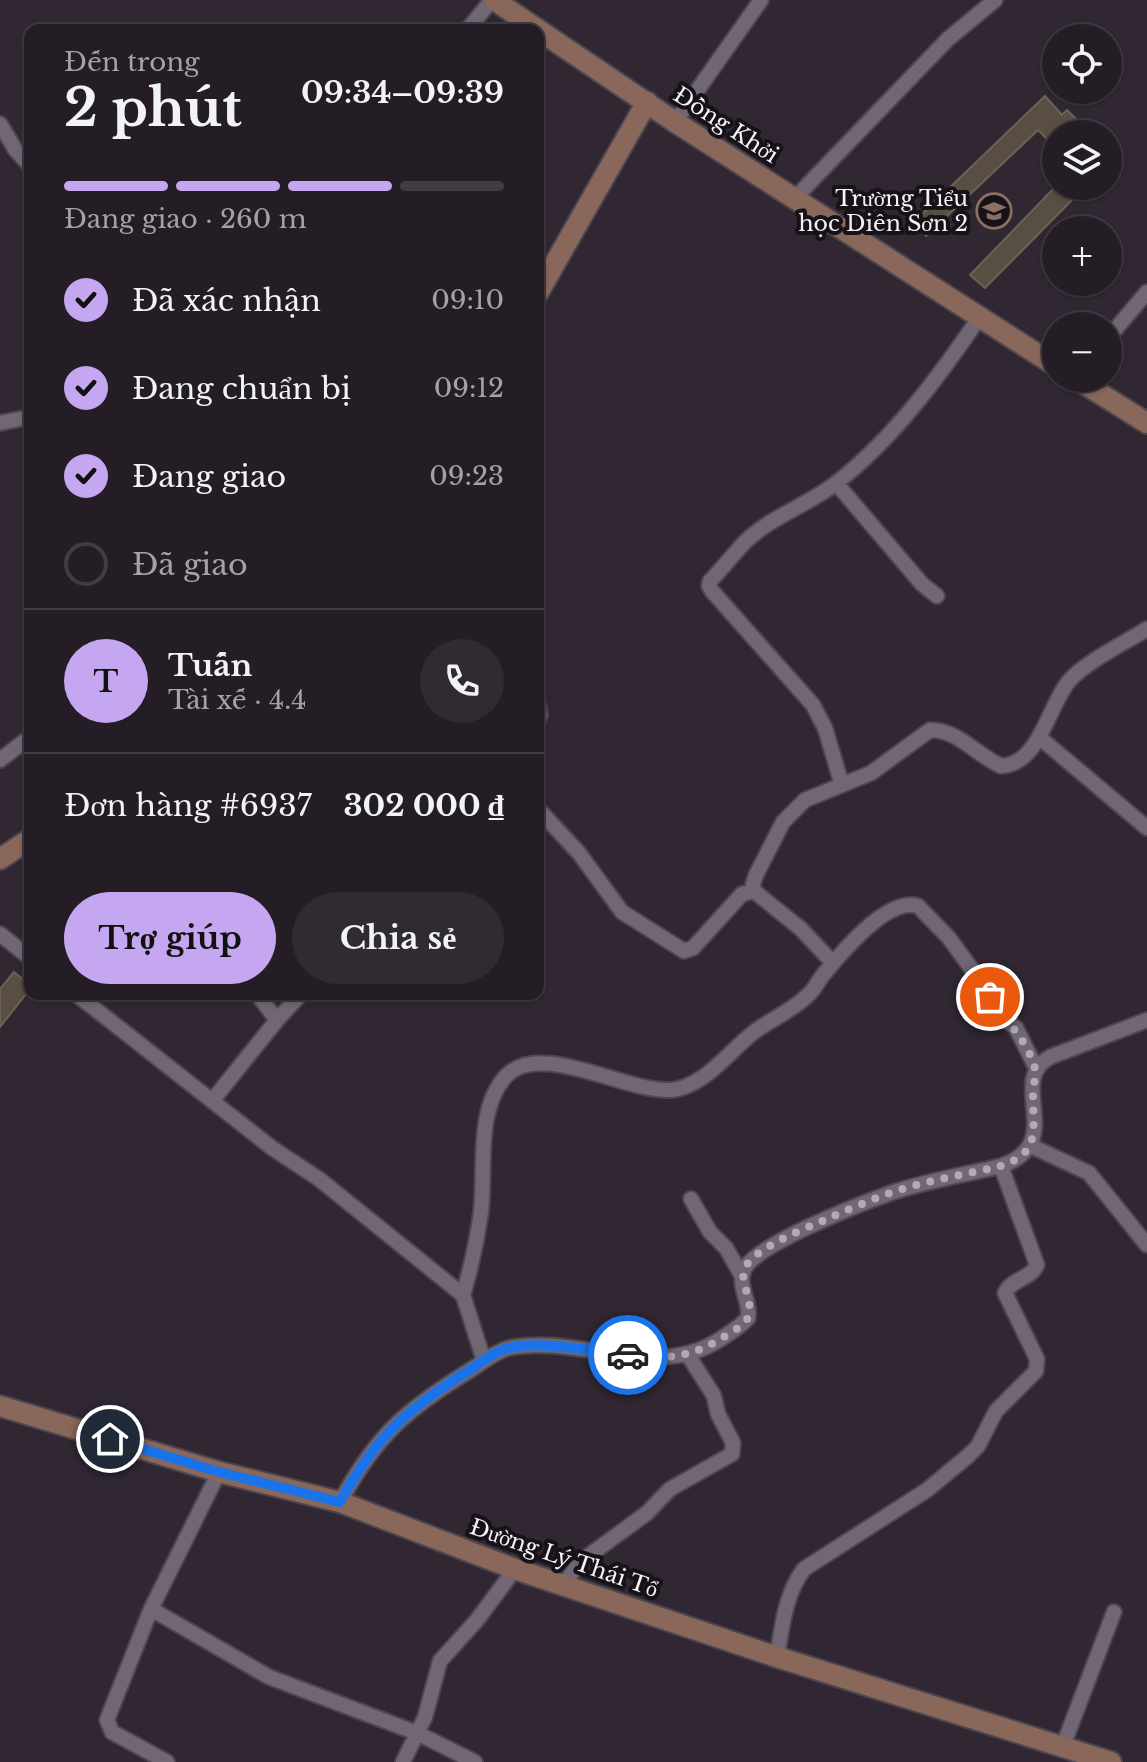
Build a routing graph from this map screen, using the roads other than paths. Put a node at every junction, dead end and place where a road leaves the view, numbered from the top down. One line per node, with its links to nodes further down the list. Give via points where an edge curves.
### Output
1 (493, 0): 4 (street); 5 (street, Đồng Khởi)
2 (761, 0): 8 (street)
3 (995, 0): 11 (street, via 948,39)
4 (472, 24)
5 (529, 24)
6 (544, 34): 7 (street, Đồng Khởi)
7 (647, 102): 8 (street, Đồng Khởi); 12 (street)
8 (675, 122): 11 (street, Đồng Khởi)
9 (0, 124): 10 (street)
10 (7, 152)
11 (795, 198): 14 (street, Đồng Khởi)
12 (544, 282)
13 (1147, 292): 15 (street)
14 (979, 318): 16 (street, Đồng Khởi); 21 (street, via 929,388)
15 (1122, 321)
16 (1042, 357)
17 (1098, 392): 20 (street)
18 (24, 418): 19 (street)
19 (0, 423)
20 (1147, 423)
21 (836, 483): 22 (street); 27 (street, via 748,540 709,586 813,705)
22 (937, 596)
23 (1147, 629): 24 (street, via 1069,682)
24 (1039, 737): 27 (street, via 1018,761 1001,766 952,734 930,730 871,773); 29 (street)
25 (24, 742): 26 (street)
26 (0, 760)
27 (842, 785): 32 (street, via 805,800 783,822 756,875)
28 (544, 815): 32 (street, via 622,912 684,951 693,948 742,894)
29 (1147, 828)
30 (24, 843): 31 (street)
31 (0, 859)
32 (754, 891): 35 (street)
33 (0, 934): 34 (street)
34 (24, 953)
35 (833, 963): 41 (street, via 889,912 902,905 918,906 949,938 1001,1016 1016,1028); 48 (street, via 806,998 752,1034 703,1077 680,1088 644,1087 544,1062 525,1064 505,1078 488,1118 475,1252)
36 (84, 1000): 42 (street)
37 (262, 1000): 39 (street)
38 (295, 1000): 39 (street)
39 (277, 1020): 42 (street)
40 (1147, 1020): 41 (street, via 1050,1057)
41 (1036, 1068): 43 (street)
42 (212, 1101): 48 (street)
43 (1031, 1146): 44 (street); 46 (street, via 1089,1173)
44 (1001, 1166): 47 (street, via 890,1193 809,1227 758,1254); 58 (street, via 1037,1265 1005,1293 1037,1359 1036,1371 996,1411 968,1456 927,1490 804,1569 786,1610)
45 (691, 1199): 47 (street)
46 (1147, 1245)
47 (742, 1276): 49 (street, via 749,1310 745,1321)
48 (463, 1295): 50 (street)
49 (688, 1355): 50 (street, via 658,1358 517,1347); 55 (street, via 714,1396 733,1443 732,1454 670,1489 647,1513 580,1562)
50 (484, 1361): 53 (street, via 400,1420 364,1462)
51 (0, 1406): 52 (street, Đường Lý Thái Tổ)
52 (219, 1472): 53 (street, Đường Lý Thái Tổ); 56 (street)
53 (340, 1502): 54 (street, Đường Lý Thái Tổ)
54 (515, 1569): 55 (street, Đường Lý Thái Tổ); 59 (street, via 440,1661)
55 (564, 1584): 58 (street, Đường Lý Thái Tổ)
56 (151, 1609): 59 (street, via 269,1677); 62 (street, via 107,1720 112,1732)
57 (1114, 1612): 60 (street)
58 (777, 1657): 60 (street, Đường Lý Thái Tổ)
59 (417, 1733): 63 (street); 64 (street)
60 (1063, 1746): 61 (street, Đường Lý Thái Tổ)
61 (1082, 1757): 65 (street, Đường Lý Thái Tổ)
62 (167, 1762)
63 (403, 1762)
64 (475, 1762)
65 (1111, 1762)

